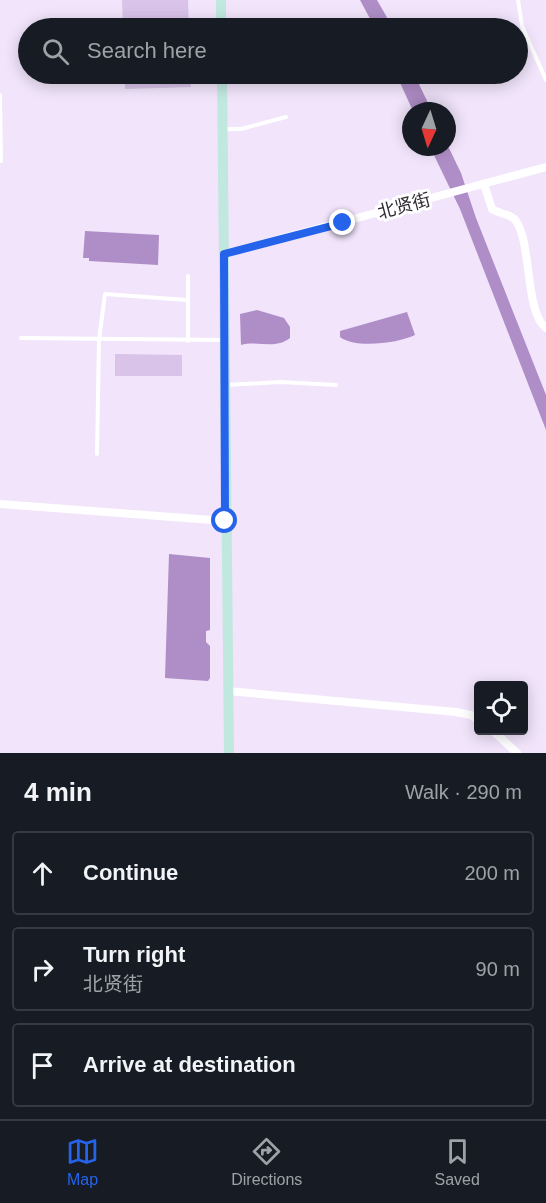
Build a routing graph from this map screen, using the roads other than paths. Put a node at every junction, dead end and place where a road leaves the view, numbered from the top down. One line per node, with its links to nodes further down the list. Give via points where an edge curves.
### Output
1 (220, 0): 3 (main road)
2 (518, 0): 4 (lane)
3 (221, 18)
4 (521, 18)
5 (528, 40): 6 (lane)
6 (546, 80)
7 (222, 84): 10 (main road)
8 (0, 95): 11 (lane)
9 (286, 117): 10 (lane, via 241,129)
10 (223, 129): 14 (main road)
11 (1, 161)
12 (546, 167): 13 (street)
13 (484, 184): 14 (street, 北贤街); 17 (street, via 492,209 518,222 537,317)
14 (224, 254): 20 (main road)
15 (188, 276): 16 (lane)
16 (187, 300): 19 (lane, via 105,294); 21 (lane)
17 (546, 328)
18 (21, 338): 19 (lane)
19 (99, 340): 21 (lane); 24 (lane)
20 (224, 340): 21 (lane); 22 (main road)
21 (188, 341)
22 (224, 385): 23 (lane); 26 (main road)
23 (336, 385)
24 (97, 454)
25 (0, 504): 26 (street)
26 (225, 521): 27 (main road)
27 (228, 691): 28 (street, via 456,712); 30 (main road)
28 (474, 717)
29 (497, 735): 31 (street)
30 (229, 753)
31 (517, 753)

